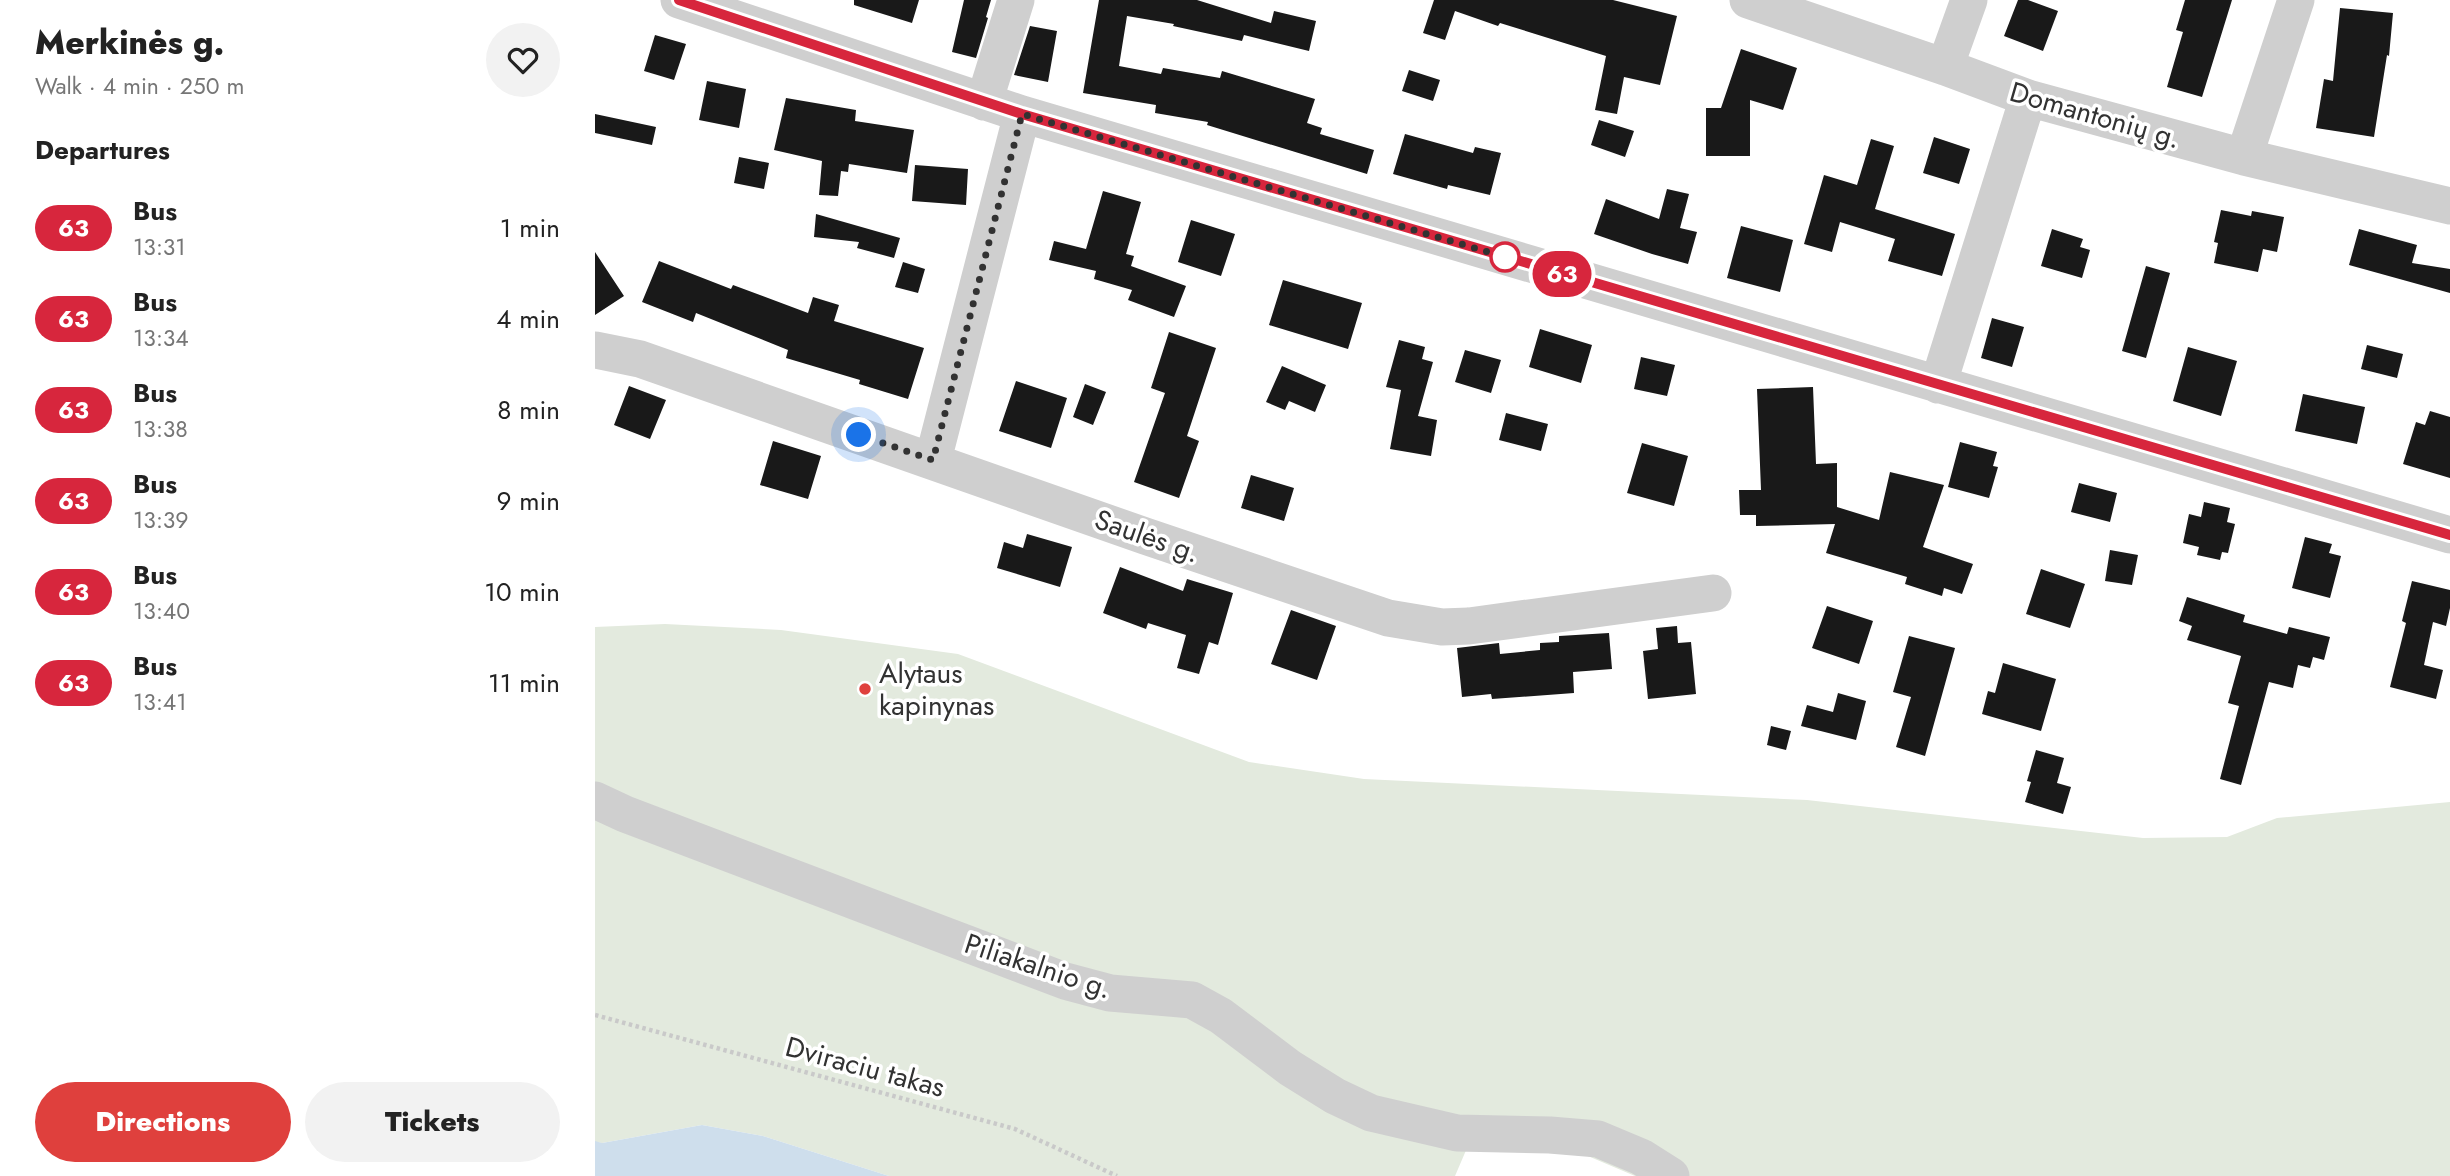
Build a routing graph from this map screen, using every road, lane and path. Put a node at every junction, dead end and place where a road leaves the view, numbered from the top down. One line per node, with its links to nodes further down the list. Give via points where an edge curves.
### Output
1 (679, 0): 8 (street)
2 (1016, 0): 8 (street)
3 (1748, 0): 6 (street, Domantonių g.)
4 (1969, 0): 6 (street)
5 (2296, 0): 10 (street)
6 (1945, 67): 7 (street, Domantonių g.)
7 (2028, 98): 10 (street, Domantonių g.); 13 (street)
8 (984, 102): 9 (street)
9 (1022, 114): 13 (street); 14 (street)
10 (2244, 158): 11 (street, Domantonių g.)
11 (2450, 206)
12 (595, 350): 14 (street, Saulės g., via 641,359)
13 (1938, 385): 15 (street)
14 (933, 460): 16 (street, Saulės g., via 1158,541 1416,624 1469,626)
15 (2450, 535)
16 (1713, 593)
17 (595, 800): 20 (street, Piliakalnio g., via 1065,981 1110,993 1192,1000 1290,1068 1371,1113 1457,1133 1598,1139)
18 (595, 1015): 19 (path, Dviraciu takas, via 1015,1129)
19 (1117, 1176)
20 (1671, 1176)

